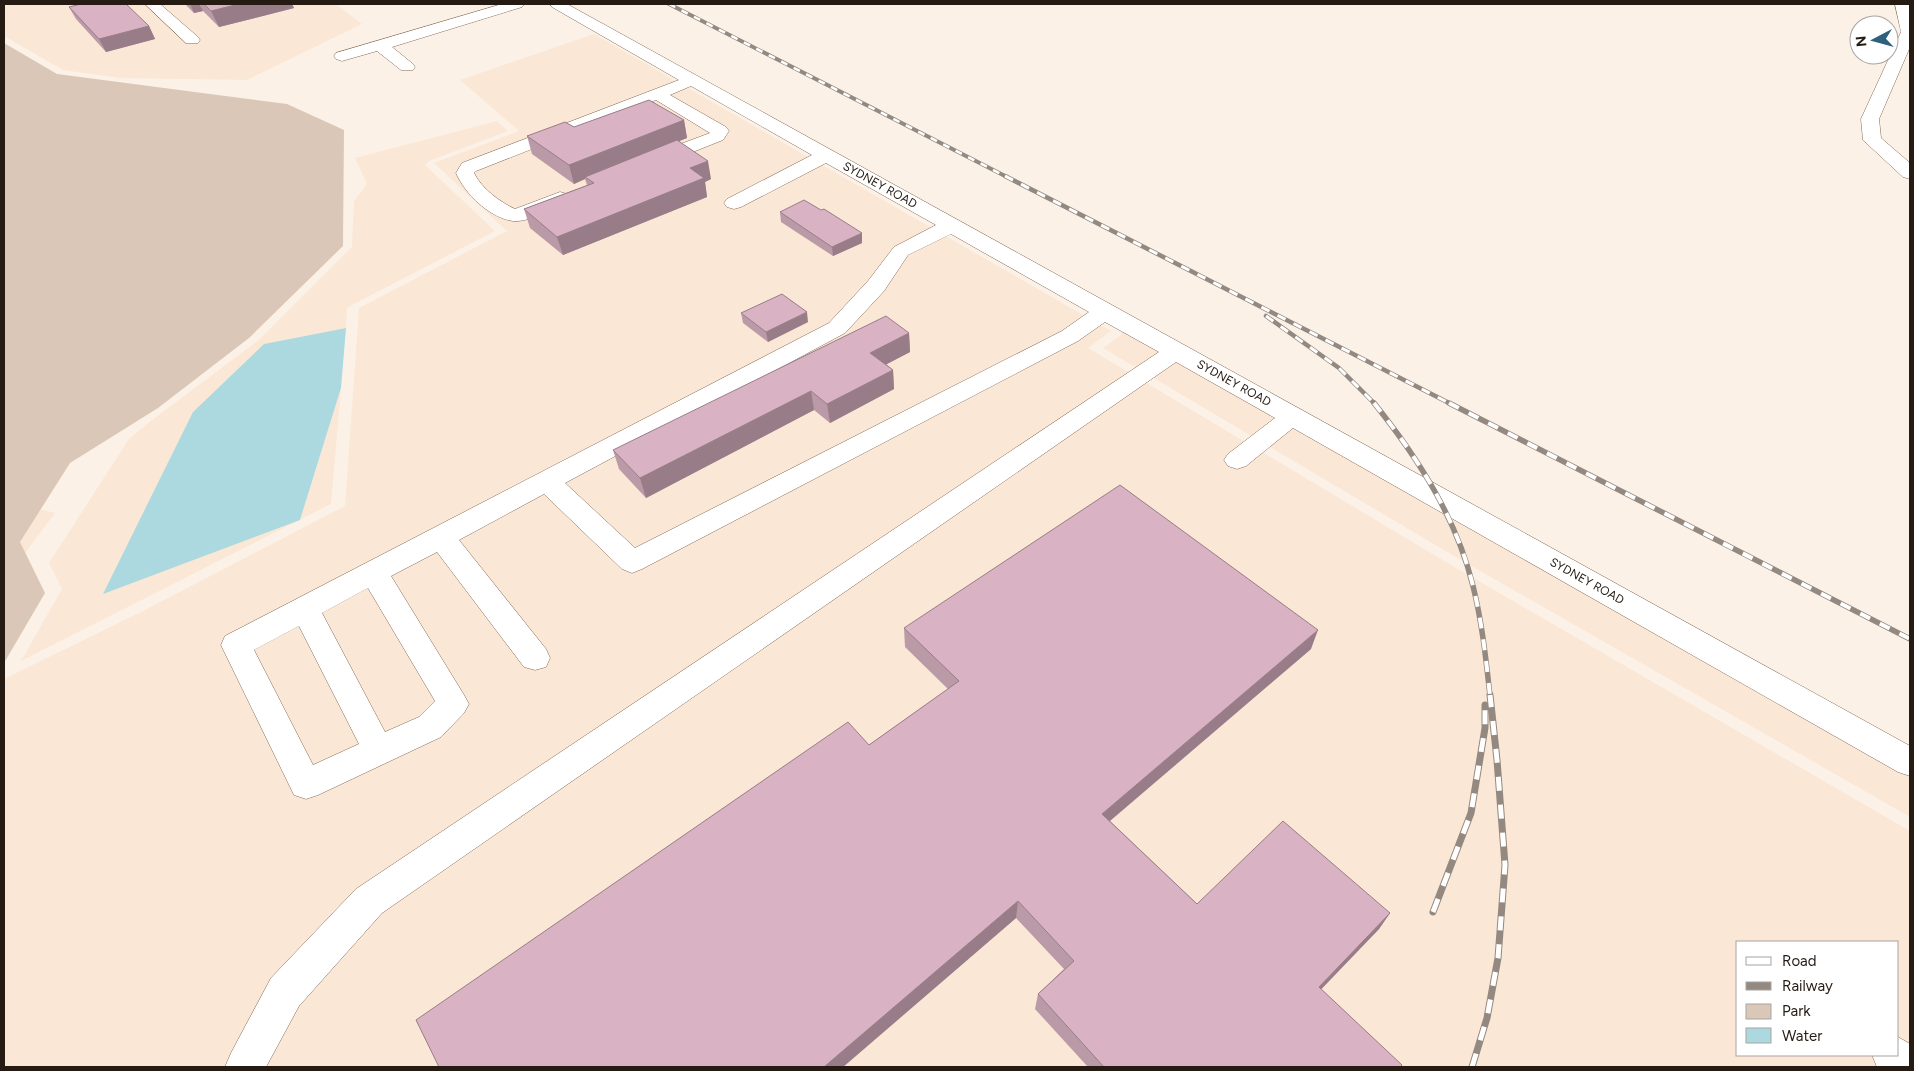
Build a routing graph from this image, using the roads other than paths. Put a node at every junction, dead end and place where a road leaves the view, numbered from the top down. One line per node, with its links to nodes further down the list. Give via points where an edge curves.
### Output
1 (152, 4): 5 (street)
2 (517, 4): 6 (street)
3 (557, 4): 10 (street, SYDNEY ROAD)
4 (1902, 4): 8 (street, via 1909,32)
5 (192, 40)
6 (380, 45): 7 (street); 9 (street)
7 (342, 56)
8 (1904, 61): 12 (street, via 1870,119 1872,140)
9 (407, 67)
10 (693, 80): 11 (street); 13 (street, SYDNEY ROAD)
11 (657, 94): 15 (street, via 718,128 719,134); 17 (street, via 469,167 465,173 466,180 475,190 514,215)
12 (1886, 152): 14 (street); 16 (street)
13 (827, 155): 18 (street); 19 (street, SYDNEY ROAD)
14 (1910, 155)
15 (634, 169)
16 (1910, 173)
17 (580, 191)
18 (734, 203)
19 (952, 225): 20 (street, SYDNEY ROAD); 24 (street, via 901,251 876,286 837,328)
20 (1106, 312): 21 (street, SYDNEY ROAD); 24 (street, via 1070,336 632,562)
21 (1177, 351): 22 (street, SYDNEY ROAD); 32 (street, via 369,901 286,992)
22 (1293, 416): 23 (street); 30 (street, SYDNEY ROAD)
23 (1236, 460)
24 (547, 481): 25 (street)
25 (441, 537): 26 (street); 28 (street)
26 (374, 573): 27 (street); 29 (street, via 453,704 430,727)
27 (305, 609): 29 (street); 29 (street, via 236,645 306,784)
28 (535, 658)
29 (378, 750)
30 (1910, 762)
31 (1894, 1056): 33 (street)
32 (245, 1067)
33 (1910, 1067)

